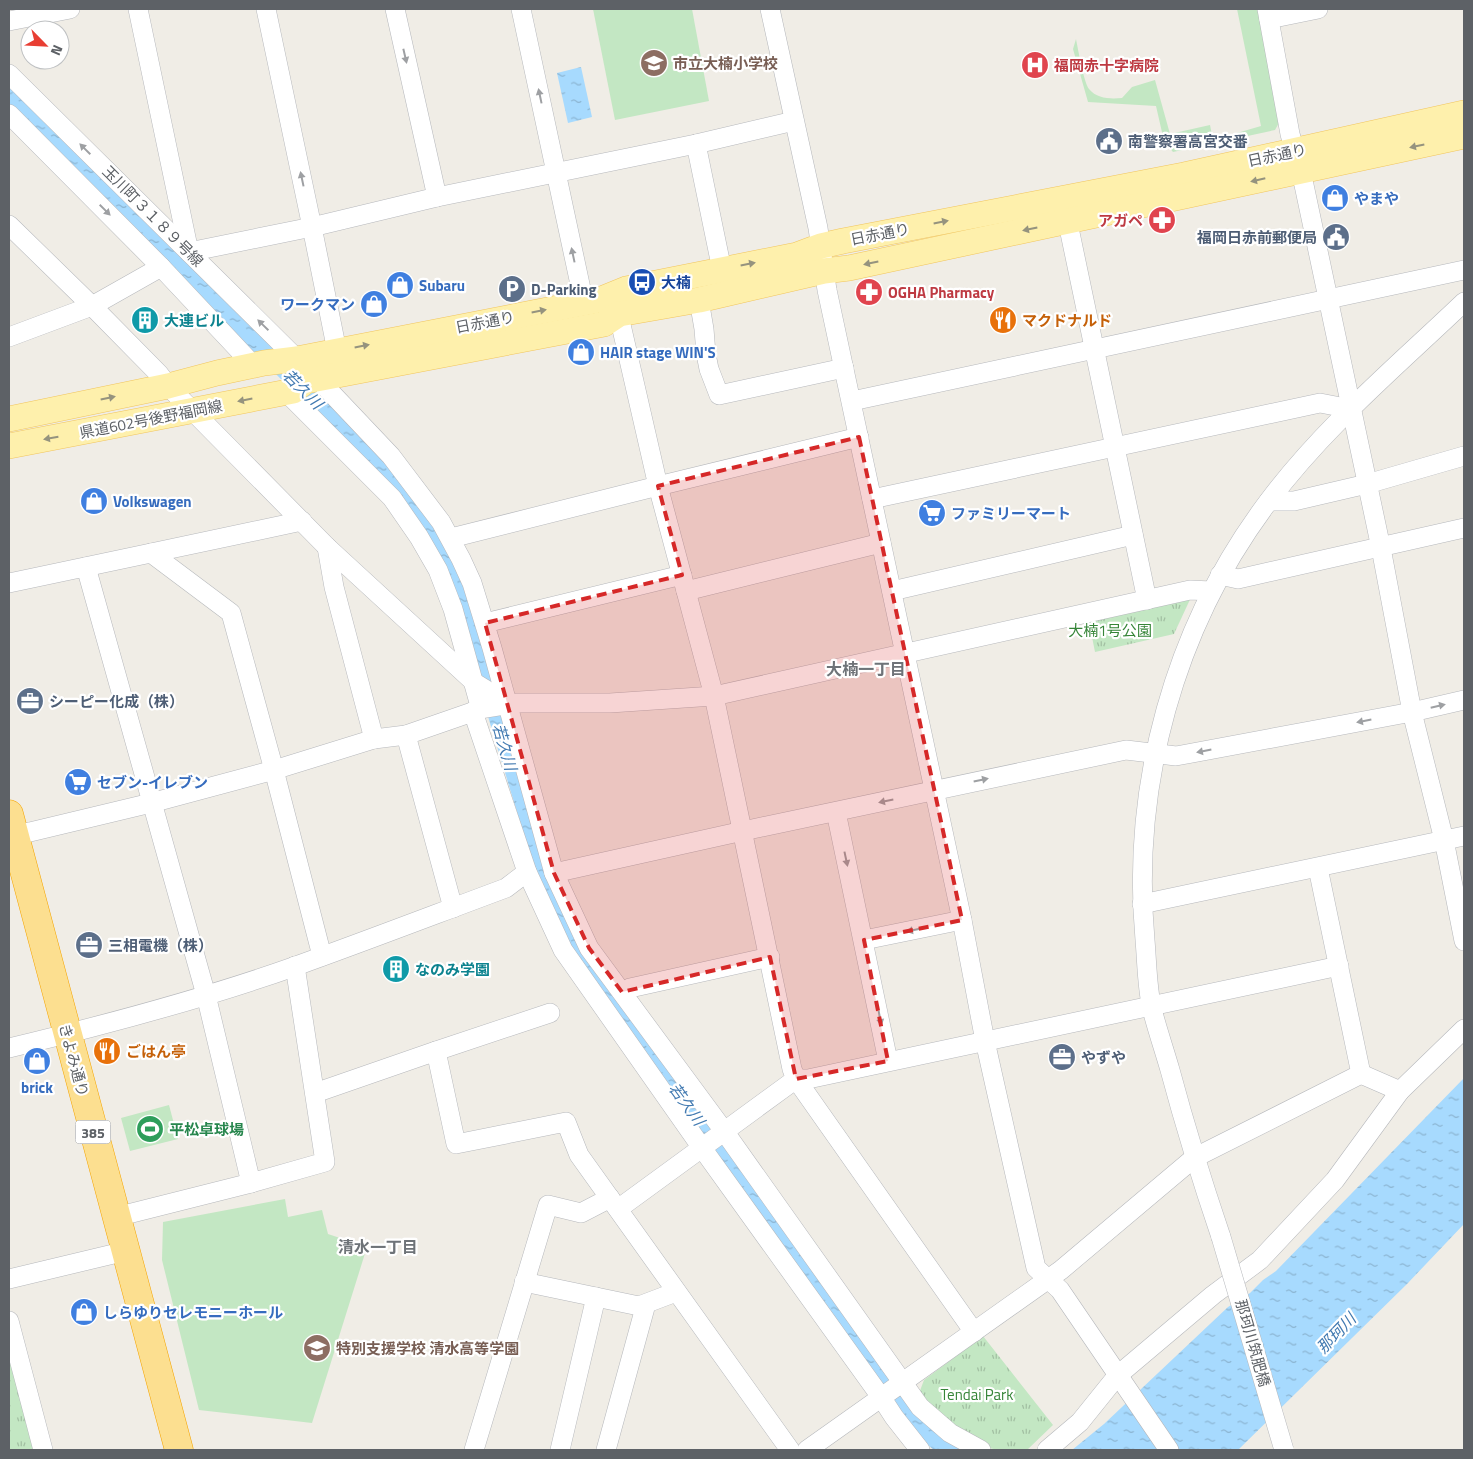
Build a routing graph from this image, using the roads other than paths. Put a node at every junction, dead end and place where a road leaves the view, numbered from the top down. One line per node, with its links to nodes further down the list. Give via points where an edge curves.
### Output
1 (70, 9): 9 (street)
2 (138, 9): 23 (street)
3 (266, 9): 21 (street, one-way to 3)
4 (395, 9): 18 (street, one-way to 18)
5 (521, 9): 17 (street, one-way to 5)
6 (770, 9): 13 (street)
7 (1318, 9): 8 (street)
8 (1268, 14): 16 (street)
9 (10, 16)
10 (9, 74): 23 (street, 玉川町３１８９号線, one-way to 10)
11 (1464, 113): 16 (main road, 日赤通り)
12 (9, 114): 24 (street, 玉川町３１８９号線, one-way to 24)
13 (794, 121): 15 (street); 22 (street)
14 (1464, 136): 16 (main road, 日赤通り, one-way to 16)
15 (696, 144): 17 (street); 25 (street)
16 (1297, 161): 19 (main road, 日赤通り, via 1184,175); 28 (street)
17 (556, 172): 18 (street); 31 (street, one-way to 17)
18 (437, 197): 21 (street)
19 (1065, 210): 22 (main road, 日赤通り, one-way to 19); 27 (main road, 日赤通り, one-way to 27, via 849,268); 35 (street)
20 (9, 225): 33 (street)
21 (312, 227): 23 (street); 36 (street)
22 (821, 246): 25 (main road, 日赤通り, one-way to 22, via 797,255); 27 (street)
23 (189, 252): 39 (street, 玉川町３１８９号線, one-way to 23)
24 (161, 267): 33 (street); 37 (street, 玉川町３１８９号線)
25 (722, 270): 32 (main road, 日赤通り)
26 (1464, 270): 28 (street)
27 (824, 271): 29 (main road, 日赤通り); 38 (street)
28 (1327, 299): 35 (street); 42 (street)
29 (699, 300): 32 (main road, 日赤通り); 38 (street, via 709,369 719,395)
30 (1464, 302): 42 (street, 那珂川筑肥橋)
31 (582, 303): 32 (main road, 日赤通り, via 599,300); 36 (main road, 日赤通り, one-way to 31)
32 (616, 303): 39 (main road, 日赤通り, via 604,324); 50 (street)
33 (92, 306): 34 (street); 40 (street)
34 (9, 337)
35 (1094, 349): 41 (street); 47 (street)
36 (337, 351): 39 (main road, 日赤通り)
37 (258, 364): 39 (main road, 県道602号後野福岡線); 40 (main road, 県道602号後野福岡線)
38 (844, 368): 41 (street)
39 (300, 380): 43 (main road, 県道602号後野福岡線, one-way to 43); 56 (street, via 391,456); 69 (street, via 415,530 438,570)
40 (168, 386): 43 (street); 44 (main road, 県道602号後野福岡線, one-way to 40)
41 (852, 401): 45 (street)
42 (1351, 408): 47 (street, via 1320,403); 49 (street); 52 (street, 那珂川筑肥橋)
43 (192, 410): 46 (main road, 県道602号後野福岡線, one-way to 46); 53 (street)
44 (9, 418)
45 (859, 438): 50 (street); 51 (street)
46 (9, 446)
47 (1115, 447): 51 (street); 55 (street)
48 (1464, 456): 49 (street)
49 (1367, 484): 52 (street, via 1294,501); 59 (street)
50 (658, 486): 56 (street); 63 (street)
51 (872, 499): 57 (street)
52 (1268, 501): 64 (street, 那珂川筑肥橋)
53 (302, 521): 58 (street); 60 (street)
54 (1464, 528): 59 (street)
55 (1133, 535): 65 (street); 66 (street)
56 (451, 538): 67 (street, via 472,583)
57 (881, 543): 63 (street); 65 (street)
58 (327, 547): 69 (street); 76 (street, via 334,587)
59 (1381, 548): 64 (street); 74 (street)
60 (151, 553): 61 (street); 78 (street, via 231,613)
61 (86, 567): 62 (street); 80 (street)
62 (9, 583)
63 (684, 583): 67 (street); 70 (street)
64 (1216, 583): 66 (street); 77 (street, 那珂川筑肥橋, via 1174,681)
65 (892, 591): 68 (street)
66 (1147, 600): 68 (street)
67 (485, 623): 72 (street)
68 (905, 654): 70 (street); 79 (street)
69 (476, 684): 72 (street); 73 (street, via 480,706)
70 (714, 696): 72 (street); 83 (street)
71 (1464, 700): 74 (street, one-way to 71)
72 (506, 703): 73 (street); 88 (street)
73 (477, 710): 75 (street); 87 (street)
74 (1412, 712): 77 (street, one-way to 77, via 1176,756); 85 (street)
75 (406, 735): 76 (street); 90 (street)
76 (374, 739): 78 (street)
77 (1154, 754): 79 (street, one-way to 77, via 1126,750); 89 (street, 那珂川筑肥橋, via 1146,809)
78 (274, 770): 80 (street); 94 (street)
79 (934, 790): 81 (street, one-way to 81); 91 (street)
80 (151, 804): 82 (street, via 30,832); 99 (street)
81 (836, 812): 83 (street); 92 (street, one-way to 92)
82 (10, 828): 103 (highway, きよみ通り / 385)
83 (743, 831): 88 (street); 95 (street)
84 (1464, 836): 85 (street)
85 (1444, 840): 86 (street); 93 (street)
86 (1318, 868): 89 (street); 97 (street)
87 (527, 872): 90 (street, via 506,888); 113 (street, via 563,950)
88 (554, 873): 98 (street, via 589,948)
89 (1142, 904): 100 (street, 那珂川筑肥橋)
90 (453, 908): 94 (street)
91 (962, 920): 92 (street, one-way to 92); 104 (street)
92 (864, 940): 107 (street, one-way to 107)
93 (1464, 941)
94 (322, 956): 96 (street)
95 (770, 957): 98 (street); 109 (street)
96 (295, 966): 99 (street); 111 (street)
97 (1339, 966): 100 (street); 108 (street)
98 (622, 992): 112 (street)
99 (206, 995): 103 (street); 115 (street)
100 (1152, 1006): 104 (street); 114 (street, 那珂川筑肥橋)
101 (550, 1013): 106 (street)
102 (1464, 1029): 110 (street)
103 (66, 1034): 105 (street); 117 (highway, きよみ通り / 385)
104 (985, 1042): 107 (street); 119 (street, via 1036,1268)
105 (9, 1048)
106 (436, 1051): 111 (street); 116 (street, via 456,1144 566,1122 579,1155)
107 (888, 1061): 109 (street)
108 (1362, 1074): 110 (street); 114 (street)
109 (796, 1079): 112 (street); 126 (street)
110 (1400, 1091): 128 (street, via 1335,1180 1260,1260 1213,1295)
111 (315, 1093): 115 (street, via 325,1162)
112 (724, 1132): 113 (street); 129 (street)
113 (702, 1148): 116 (street); 130 (street)
114 (1194, 1158): 119 (street); 142 (street, 那珂川筑肥橋, bridge, via 1221,1236)
115 (251, 1183): 117 (street)
116 (614, 1204): 121 (street, via 581,1213 548,1205); 122 (street)
117 (116, 1217): 118 (highway, きよみ通り / 385)
118 (126, 1251): 120 (street); 132 (highway, きよみ通り / 385)
119 (1048, 1278): 126 (street); 128 (street, via 1060,1290)
120 (9, 1279)
121 (524, 1282): 123 (street); 133 (street)
122 (676, 1292): 124 (street); 136 (street)
123 (596, 1297): 124 (street, via 639,1306); 134 (street)
124 (646, 1304): 135 (street)
125 (9, 1321): 127 (street)
126 (974, 1332): 129 (street)
127 (13, 1353): 131 (street)
128 (1121, 1380): 140 (street); 141 (street)
129 (901, 1383): 130 (street); 139 (street, via 920,1407 950,1433)
130 (882, 1396): 137 (street); 138 (street)
131 (43, 1450)
132 (179, 1450)
133 (474, 1450)
134 (560, 1450)
135 (606, 1450)
136 (790, 1450)
137 (807, 1450)
138 (920, 1450)
139 (981, 1450)
140 (1047, 1450)
141 (1169, 1450)
142 (1284, 1450)

